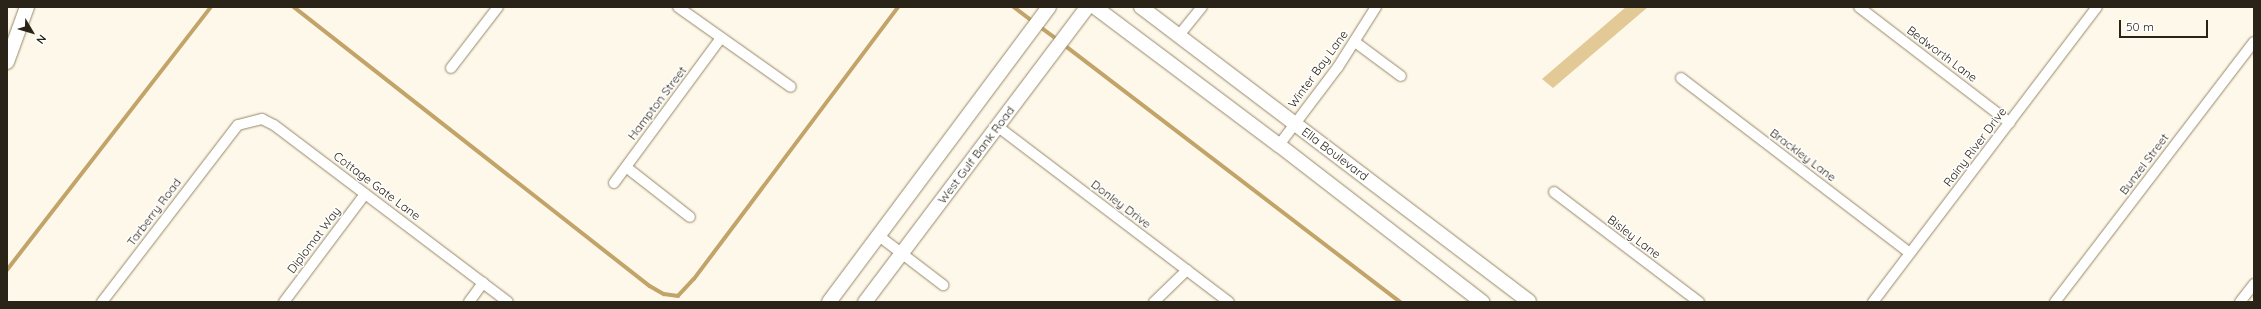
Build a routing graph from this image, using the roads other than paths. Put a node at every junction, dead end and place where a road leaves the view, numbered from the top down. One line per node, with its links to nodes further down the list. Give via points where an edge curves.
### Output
1 (27, 7): 16 (main road)
2 (498, 7): 17 (street)
3 (678, 7): 13 (street)
4 (1048, 7): 31 (main road)
5 (1087, 7): 23 (main road, West Gulf Bank Road)
6 (1095, 7): 25 (main road)
7 (1141, 7): 12 (main road, Ella Boulevard)
8 (1202, 7): 12 (street)
9 (1376, 7): 14 (street, Winter Bay Lane)
10 (1858, 7): 22 (street, Bedworth Lane)
11 (2097, 7): 22 (street, Rainy River Drive)
12 (1180, 34): 21 (main road, Ella Boulevard)
13 (721, 38): 20 (street); 26 (street, Hampton Street)
14 (1355, 42): 18 (street); 21 (street, Winter Bay Lane)
15 (2254, 42): 50 (street, Bunzel Street)
16 (7, 62)
17 (451, 68)
18 (1401, 76)
19 (1681, 78): 33 (street, Brackley Lane)
20 (791, 87)
21 (1296, 123): 25 (street, Winter Bay Lane); 47 (main road, Ella Boulevard)
22 (2010, 123): 33 (street, Rainy River Drive)
23 (998, 126): 32 (main road, West Gulf Bank Road); 34 (street, Donley Drive)
24 (228, 137): 29 (street, Cottage Gate Lane, via 238,125 262,119 274,125); 38 (street, Tarberry Road)
25 (1279, 144): 46 (main road)
26 (626, 167): 27 (street, Hampton Street); 30 (street)
27 (614, 183)
28 (1554, 192): 48 (street, Bisley Lane)
29 (365, 194): 35 (street, Cottage Gate Lane); 39 (street, Diplomat Way)
30 (690, 217)
31 (879, 236): 32 (street); 42 (main road)
32 (901, 253): 37 (street); 43 (main road, West Gulf Bank Road)
33 (1910, 253): 49 (street, Rainy River Drive)
34 (1187, 270): 44 (street); 45 (street, Donley Drive)
35 (483, 283): 40 (street); 41 (street, Cottage Gate Lane)
36 (2254, 284): 51 (street)
37 (943, 286)
38 (102, 302)
39 (284, 302)
40 (469, 302)
41 (508, 302)
42 (829, 302)
43 (865, 302)
44 (1154, 302)
45 (1229, 302)
46 (1482, 302)
47 (1529, 302)
48 (1698, 302)
49 (1873, 302)
50 (2055, 302)
51 (2240, 302)

